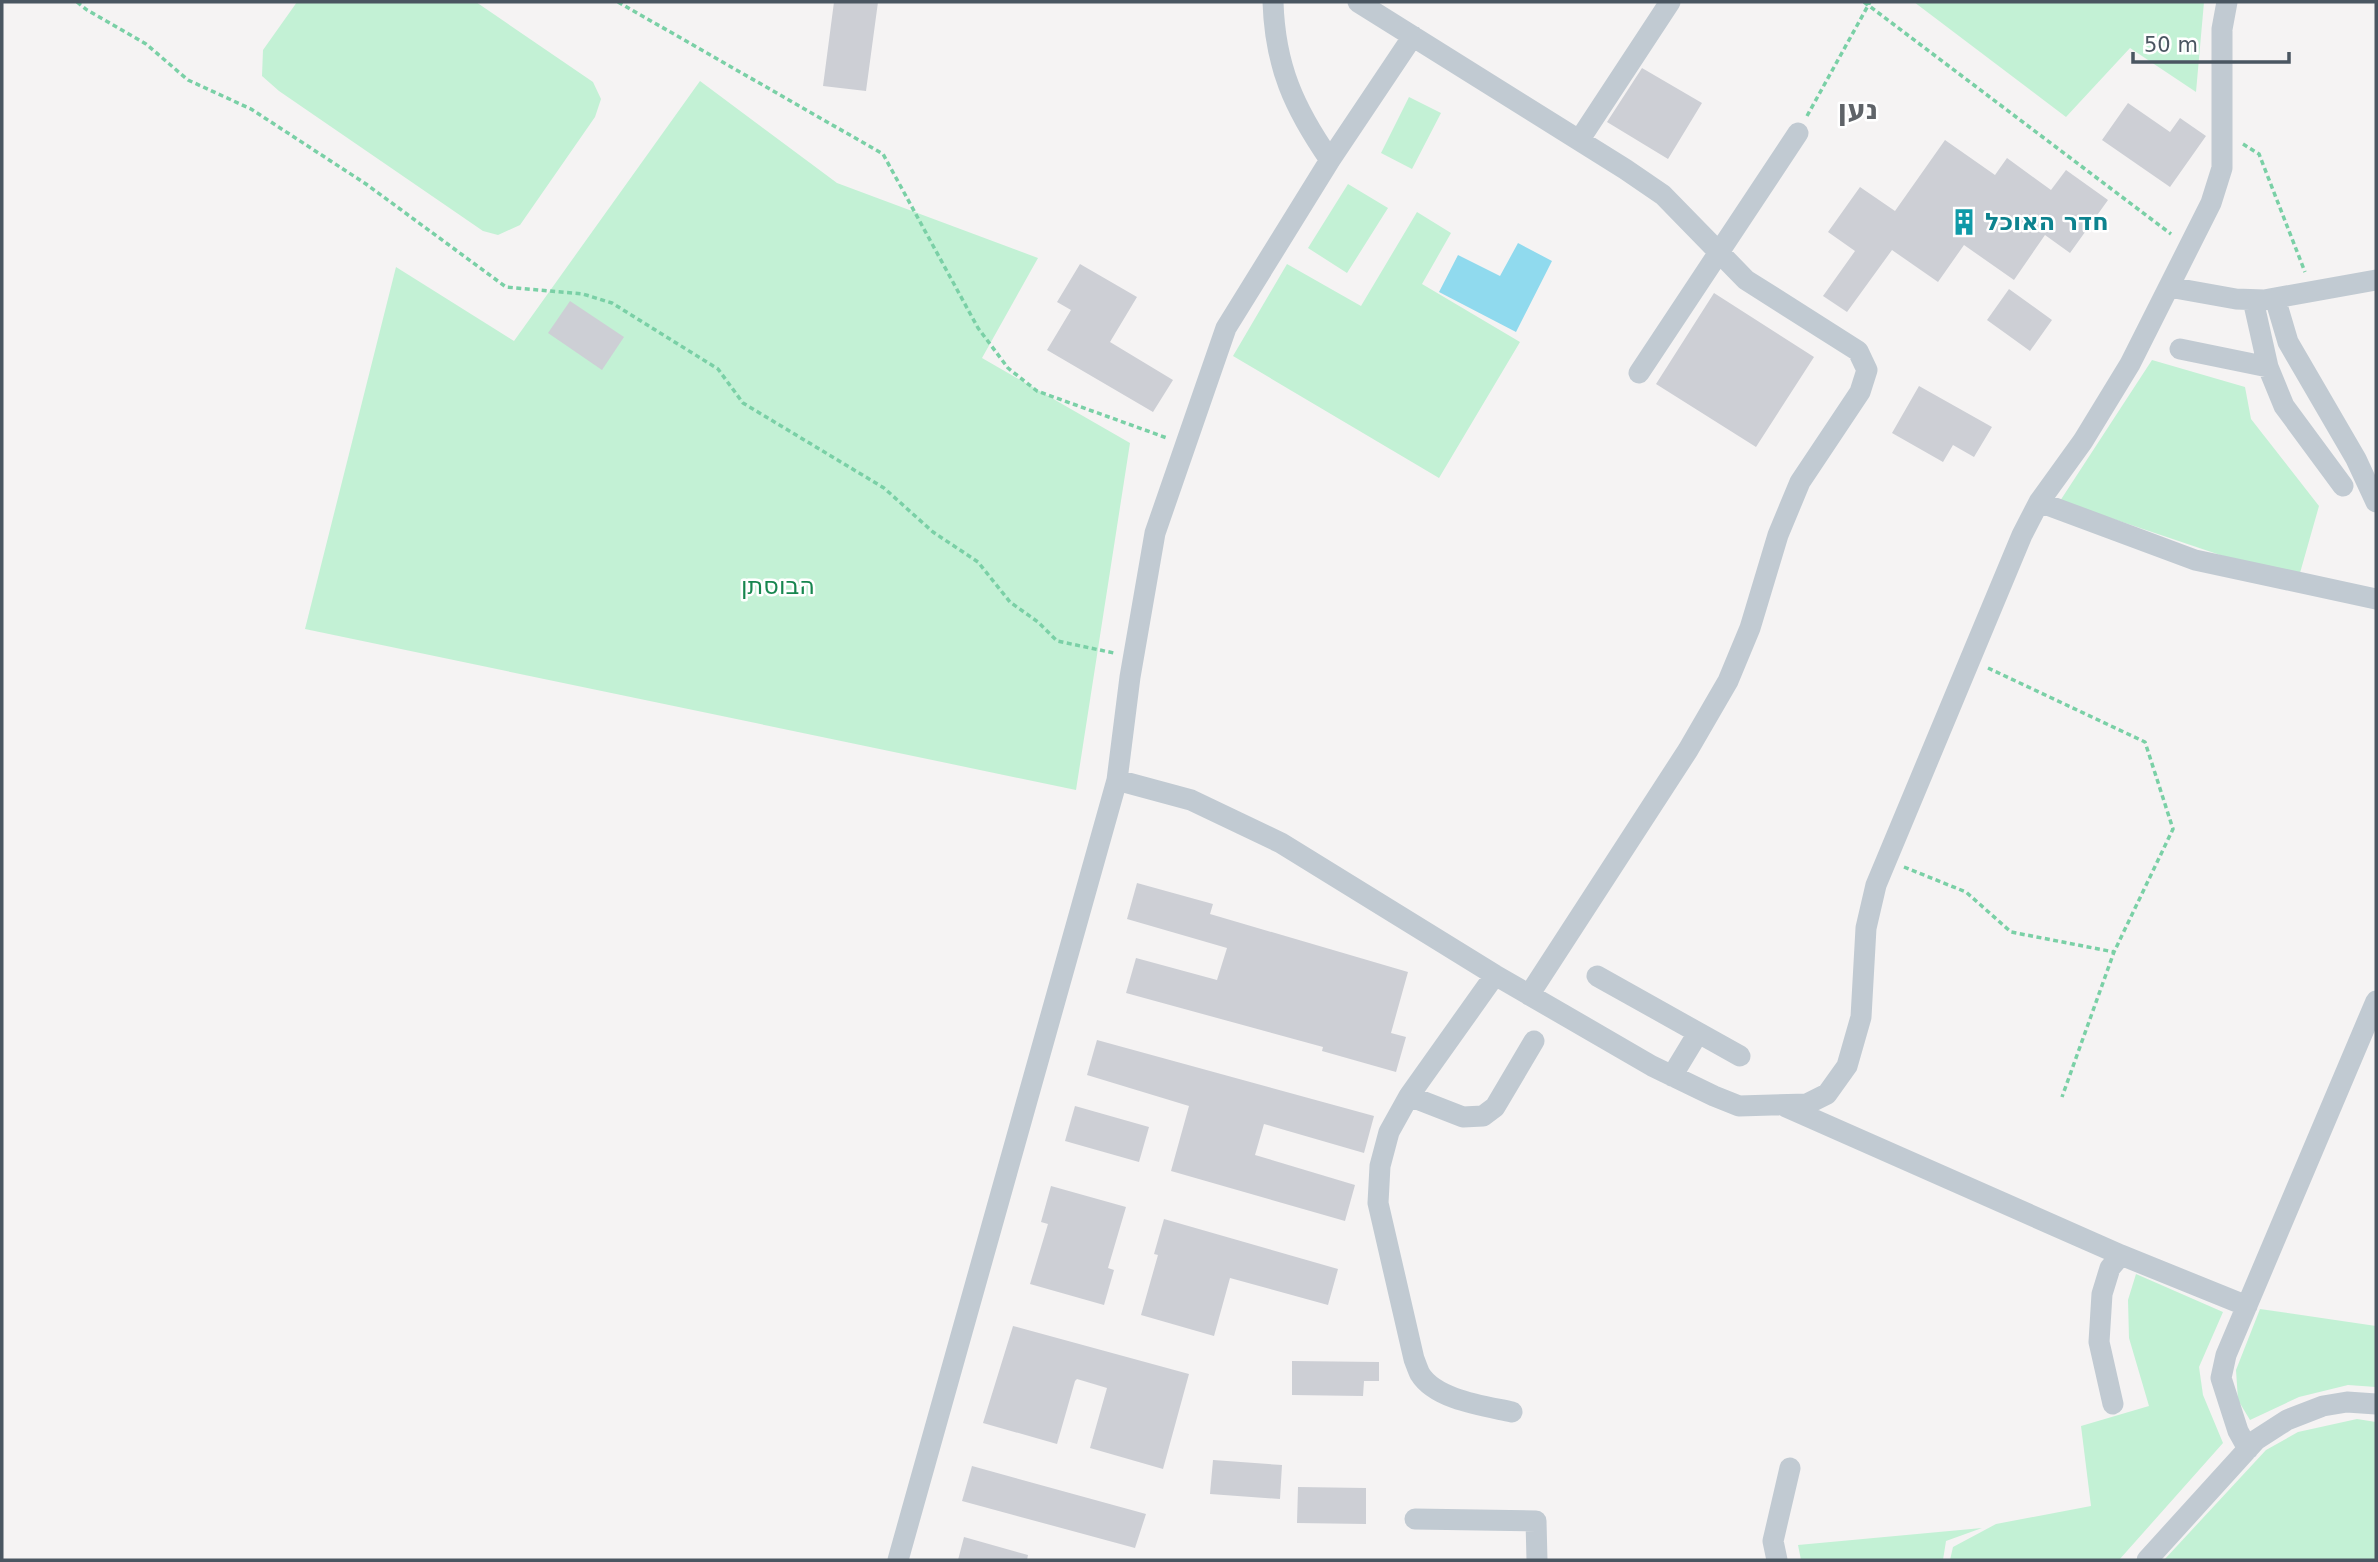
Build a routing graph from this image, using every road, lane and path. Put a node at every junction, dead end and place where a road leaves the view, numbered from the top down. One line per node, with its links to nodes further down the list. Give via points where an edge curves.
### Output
1 (77, 2): 28 (path, via 146,44 188,80 251,109 366,184 506,286 583,294 612,303 718,369 743,403 884,488 933,532 978,562 1010,602 1057,641)
2 (618, 2): 23 (path, via 883,154 978,328 1008,368 1037,391)
3 (1273, 2): 12 (street, via 1282,71 1312,134)
4 (1358, 2): 8 (street)
5 (1670, 2): 11 (street)
6 (2227, 2): 9 (street, via 2222,29)
7 (1867, 3): 10 (path); 13 (path)
8 (1413, 36): 11 (street); 12 (street)
9 (2222, 131): 16 (street, via 2222,168 2211,203); 17 (path, via 2259,154)
10 (1798, 133): 14 (street)
11 (1580, 139): 14 (street, via 1663,195)
12 (1330, 160): 23 (street, via 1226,328)
13 (2171, 234)
14 (1719, 255): 22 (street); 35 (street, via 1746,281 1858,351 1867,370 1860,392 1800,482 1728,681)
15 (2376, 280): 17 (street)
16 (2169, 287): 19 (street); 25 (street, via 2130,364)
17 (2312, 291): 18 (street)
18 (2275, 298): 19 (street); 26 (street, via 2288,342)
19 (2252, 300): 21 (street)
20 (2180, 349): 21 (street)
21 (2268, 367): 24 (street, via 2284,406)
22 (1639, 373)
23 (1184, 444): 28 (street, via 1155,533)
24 (2343, 486)
25 (2039, 502): 27 (street, via 2195,559); 29 (street)
26 (2376, 502)
27 (2376, 599)
28 (1133, 657): 30 (street)
29 (1970, 660): 31 (street); 32 (path, via 2145,742 2173,829)
30 (1117, 780): 33 (street, via 1191,800 1281,843); 52 (street)
31 (1886, 860): 32 (path, via 1966,892 2011,932); 43 (street, via 1866,928 1861,1017 1847,1066 1827,1094 1807,1104)
32 (2114, 952): 42 (path)
33 (1494, 975): 35 (street); 41 (street)
34 (1597, 976): 37 (street)
35 (1529, 995): 40 (street)
36 (2376, 1001): 45 (street)
37 (1698, 1032): 39 (street); 40 (street)
38 (1534, 1041): 41 (street, via 1495,1107 1483,1116 1464,1117)
39 (1740, 1056)
40 (1672, 1076): 43 (street, via 1739,1106)
41 (1409, 1096): 48 (street, via 1389,1132 1380,1166 1378,1203 1414,1359 1421,1376 1441,1392)
42 (2062, 1097)
43 (1784, 1106): 44 (street)
44 (2120, 1255): 45 (street); 46 (street, via 2110,1268 2102,1294 2099,1342)
45 (2247, 1306): 49 (street, via 2221,1378)
46 (2113, 1404)
47 (2376, 1404): 49 (street, via 2323,1406 2287,1420)
48 (1512, 1412)
49 (2248, 1449): 55 (street)
50 (1790, 1468): 54 (street, via 1773,1541)
51 (1415, 1519): 53 (street, via 1536,1521)
52 (898, 1560)
53 (1537, 1560)
54 (1777, 1560)
55 (2147, 1560)

